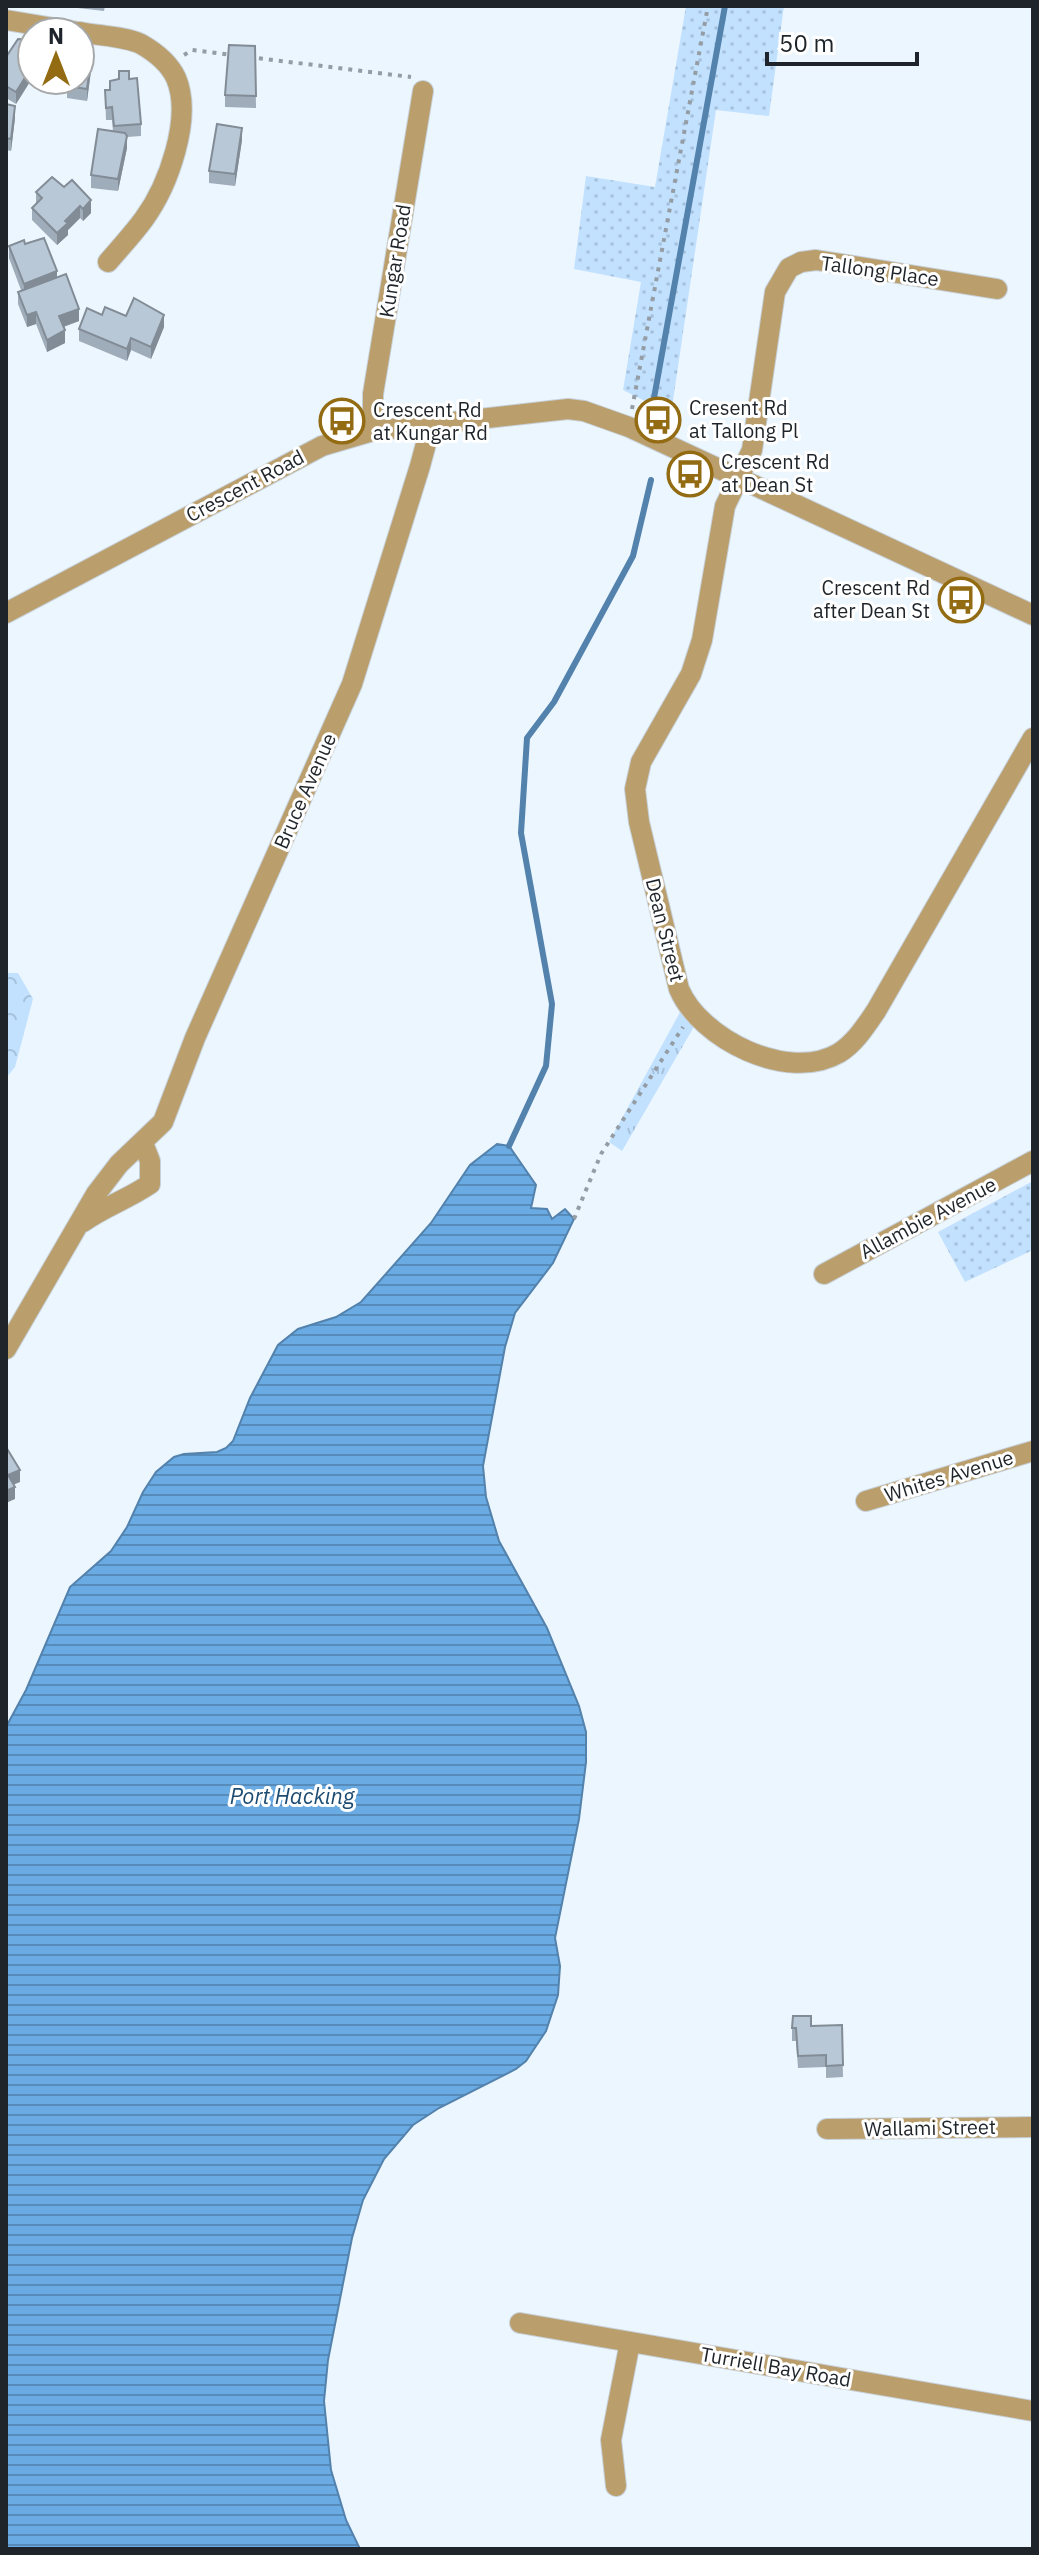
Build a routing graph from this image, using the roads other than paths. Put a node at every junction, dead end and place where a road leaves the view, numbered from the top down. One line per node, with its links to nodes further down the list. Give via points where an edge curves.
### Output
1 (96, 35): 3 (street, via 137,42 168,65 180,103 167,179 145,218)
2 (423, 91): 6 (street, Kungar Road, via 373,394)
3 (108, 262)
4 (997, 289): 7 (street, Tallong Place, via 816,260 789,268 775,292 752,450)
5 (427, 423): 6 (street, Crescent Road); 7 (street, Crescent Road, via 584,411); 11 (street, Bruce Avenue, via 420,466 352,684 163,1122)
6 (373, 431): 8 (street, Crescent Road, via 322,446)
7 (739, 477): 9 (street, Crescent Road); 10 (street, Dean Street, via 725,506 702,640 691,674 641,762 635,789 679,989 685,1003 719,1035 779,1062 802,1064 839,1053 858,1038)
8 (6, 613)
9 (1033, 615)
10 (1033, 738)
11 (143, 1143): 13 (street, Bruce Avenue, via 119,1164); 13 (street, Bruce Avenue, via 150,1184)
12 (1033, 1161): 14 (street, Allambie Avenue)
13 (77, 1227): 15 (street, Bruce Avenue)
14 (824, 1274)
15 (6, 1349)
16 (1033, 1451): 17 (street, Whites Avenue)
17 (866, 1501)
18 (1033, 2127): 19 (street, Wallami Street)
19 (827, 2129)
20 (520, 2323): 21 (street, Turriell Bay Road)
21 (630, 2342): 22 (street, Turriell Bay Road); 23 (street, via 611,2440)
22 (1033, 2411)
23 (616, 2486)

